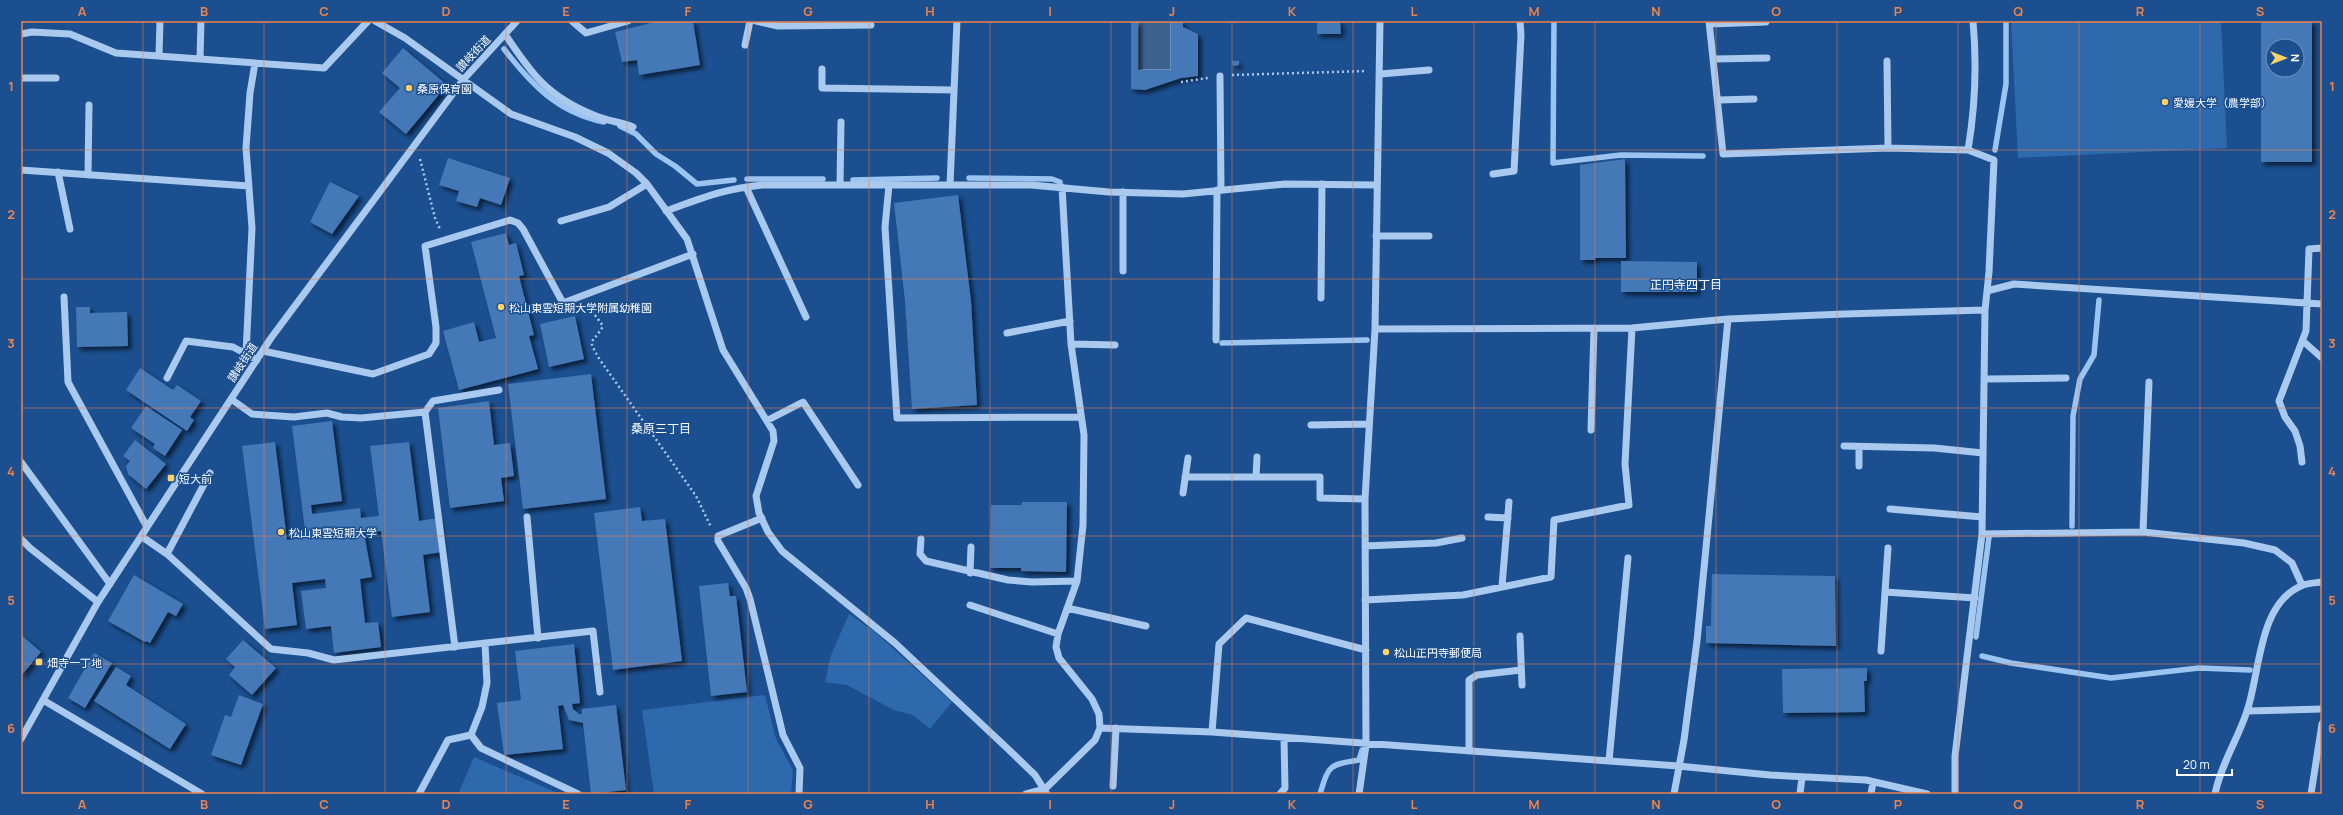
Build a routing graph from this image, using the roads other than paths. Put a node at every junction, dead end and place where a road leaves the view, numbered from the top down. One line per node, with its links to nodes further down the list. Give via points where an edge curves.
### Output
1 (160, 21): 21 (street)
2 (201, 21): 23 (street)
3 (368, 21): 26 (street, via 324,68)
4 (375, 21): 33 (street, via 406,38)
5 (517, 21): 19 (street, 讃岐街道)
6 (572, 21): 7 (street, via 586,33)
7 (628, 21)
8 (750, 21): 20 (street)
9 (756, 21): 16 (street, via 778,26)
10 (957, 21): 34 (street)
11 (1380, 21): 29 (street)
12 (1520, 21): 44 (street, via 1514,171)
13 (1973, 21): 41 (street, via 1974,99)
14 (1709, 22): 15 (street); 24 (street)
15 (1766, 22)
16 (856, 23): 17 (street)
17 (871, 25)
18 (21, 34): 21 (street, via 70,34 116,53)
19 (505, 34): 33 (street, 讃岐街道); 39 (street, via 546,89 597,116)
20 (745, 46)
21 (159, 56): 23 (street)
22 (1767, 58): 24 (street)
23 (200, 59): 26 (street)
24 (1714, 59): 36 (street)
25 (1887, 61): 40 (street)
26 (255, 63): 52 (street, via 246,148)
27 (822, 69): 34 (street, via 822,88)
28 (1429, 70): 29 (street)
29 (1380, 72): 51 (street)
30 (1220, 76): 55 (street)
31 (21, 78): 32 (street)
32 (56, 78)
33 (462, 80): 46 (street, via 510,114 576,137 608,153); 82 (street, 讃岐街道)
34 (954, 90): 50 (street)
35 (1754, 99): 36 (street)
36 (1718, 100): 40 (street, via 1723,154)
37 (89, 105): 45 (street)
38 (841, 122): 48 (street)
39 (634, 127)
40 (1888, 148): 41 (street)
41 (1968, 150): 65 (street, via 1994,160)
42 (21, 170): 43 (street)
43 (58, 172): 45 (street); 59 (street)
44 (1493, 174)
45 (88, 175): 52 (street)
46 (647, 184): 57 (street); 58 (street, via 609,207)
47 (1322, 184): 51 (street); 55 (street, via 1285,184); 67 (street)
48 (840, 185): 49 (street); 53 (street)
49 (889, 185): 50 (street); 93 (street, via 885,227 897,418)
50 (950, 185): 54 (street)
51 (1377, 185): 60 (street)
52 (249, 186): 83 (street, via 252,235)
53 (746, 187): 57 (street, via 714,193); 71 (street)
54 (1062, 187): 56 (street); 73 (street)
55 (1219, 190): 56 (street, via 1183,194); 78 (street)
56 (1123, 192): 64 (street)
57 (666, 212): 63 (street, via 687,239)
58 (561, 221)
59 (70, 229)
60 (1376, 236): 61 (street); 74 (street)
61 (1429, 236)
62 (2322, 248): 68 (street, via 2309,250)
63 (693, 254): 82 (street, via 563,303 518,223 510,220 426,246 436,327 436,343 429,354 373,374); 94 (street, via 723,350)
64 (1123, 271)
65 (1987, 291): 68 (street, via 2014,284); 70 (street)
66 (64, 297): 119 (street, via 68,382)
67 (1321, 298)
68 (2308, 303): 69 (street); 79 (street)
69 (2322, 304)
70 (1986, 310): 72 (street); 88 (street)
71 (806, 317)
72 (1728, 319): 76 (street); 167 (street, via 1697,641 1684,740)
73 (1070, 321): 77 (street); 80 (street)
74 (1375, 328): 75 (street); 95 (street)
75 (1594, 328): 76 (street); 97 (street)
76 (1632, 328): 136 (street, via 1625,464 1629,505 1554,520 1551,577)
77 (1007, 333)
78 (1216, 340)
79 (2304, 342): 84 (street); 104 (street, via 2279,402 2284,417 2295,431)
80 (1071, 344): 81 (street); 93 (street)
81 (1115, 345)
82 (263, 351): 85 (street, 讃岐街道)
83 (246, 354): 85 (street); 86 (street, via 233,347 186,341)
84 (2322, 358)
85 (257, 360): 91 (street, 讃岐街道)
86 (167, 378)
87 (2066, 378): 88 (street)
88 (1985, 379): 100 (street)
89 (2149, 382): 120 (street)
90 (499, 390): 92 (street, via 433,402)
91 (231, 399): 92 (street, via 252,414 294,417 327,413 361,418); 119 (street, 讃岐街道)
92 (425, 412): 148 (street)
93 (1081, 417): 132 (street, via 1084,435 1083,525)
94 (768, 420): 109 (street, via 803,402); 117 (street, via 774,441 756,496)
95 (1369, 424): 96 (street); 111 (street)
96 (1310, 425)
97 (1591, 430)
98 (1844, 446): 99 (street)
99 (1859, 447): 100 (street, via 1934,448); 105 (street)
100 (1983, 453): 116 (street)
101 (1257, 457): 108 (street)
102 (1188, 458): 107 (street)
103 (21, 462): 134 (street)
104 (2302, 462)
105 (1859, 466)
106 (210, 473): 129 (street)
107 (1185, 477): 108 (street); 110 (street)
108 (1256, 477): 111 (street, via 1320,477 1320,498)
109 (858, 485)
110 (1183, 493)
111 (1365, 499): 126 (street)
112 (1509, 502): 118 (street)
113 (1890, 509): 116 (street)
114 (527, 517): 146 (street)
115 (1488, 517): 118 (street)
116 (1982, 517): 121 (street)
117 (762, 518): 171 (street, via 768,532 782,551 895,643 980,720 1035,775); 175 (street, via 718,536 718,541 750,599 782,735 800,768)
118 (1508, 518): 136 (street)
119 (147, 527): 122 (street, 讃岐街道)
120 (2143, 532): 121 (street); 135 (street, via 2244,543 2274,550 2292,563)
121 (1982, 534): 138 (street)
122 (141, 536): 129 (street); 134 (street, 讃岐街道)
123 (1462, 538): 126 (street, via 1436,543)
124 (21, 539): 140 (street)
125 (921, 539): 131 (street, via 920,554 926,561)
126 (1365, 546): 139 (street)
127 (971, 547): 131 (street)
128 (1888, 548): 137 (street)
129 (167, 554): 148 (street, via 271,648 308,653 334,660)
130 (1628, 558): 166 (street)
131 (970, 572): 132 (street, via 1032,582)
132 (1077, 581): 142 (street)
133 (2322, 582): 135 (street)
134 (110, 584): 140 (street, 讃岐街道)
135 (2302, 585): 156 (street, via 2289,593 2275,610 2264,634)
136 (1502, 586): 139 (street, via 1463,595)
137 (1885, 592): 138 (street); 150 (street)
138 (1974, 598): 183 (street, via 1954,756)
139 (1366, 600): 149 (street)
140 (98, 602): 154 (street, 讃岐街道)
141 (970, 605): 144 (street)
142 (1067, 608): 143 (street); 144 (street)
143 (1146, 626)
144 (1058, 634): 158 (street, via 1056,647 1059,658 1092,699 1099,714)
145 (1520, 636): 151 (street)
146 (538, 638): 147 (street); 153 (street, via 593,631)
147 (485, 644): 148 (street); 161 (street, via 487,683 482,707)
148 (455, 647)
149 (1366, 650): 160 (street, via 1246,618 1219,644); 164 (street)
150 (1881, 651)
151 (1521, 670): 152 (street); 165 (street, via 1477,675 1469,680)
152 (1522, 685)
153 (600, 692)
154 (43, 700): 162 (street, 讃岐街道); 172 (street)
155 (2322, 709): 156 (street)
156 (2247, 711): 184 (street, via 2230,747)
157 (2322, 724): 185 (street)
158 (1100, 728): 159 (street); 171 (street, via 1095,740)
159 (1116, 728): 160 (street); 170 (street)
160 (1212, 732): 163 (street)
161 (471, 735): 173 (street, via 448,740); 174 (street, via 481,748)
162 (22, 737)
163 (1284, 738): 164 (street); 177 (street, via 1285,788)
164 (1366, 744): 165 (street); 178 (street)
165 (1469, 751): 166 (street)
166 (1609, 761): 167 (street)
167 (1678, 766): 168 (street); 179 (street)
168 (1802, 777): 169 (street); 180 (street)
169 (1873, 782): 181 (street); 182 (street)
170 (1113, 786)
171 (1046, 791): 176 (street)
172 (202, 794)
173 (419, 794)
174 (578, 794)
175 (798, 794)
176 (1026, 794)
177 (1280, 794)
178 (1359, 794)
179 (1674, 794)
180 (1800, 794)
181 (1871, 794)
182 (1928, 794)
183 (1954, 794)
184 (2215, 794)
185 (2311, 794)

